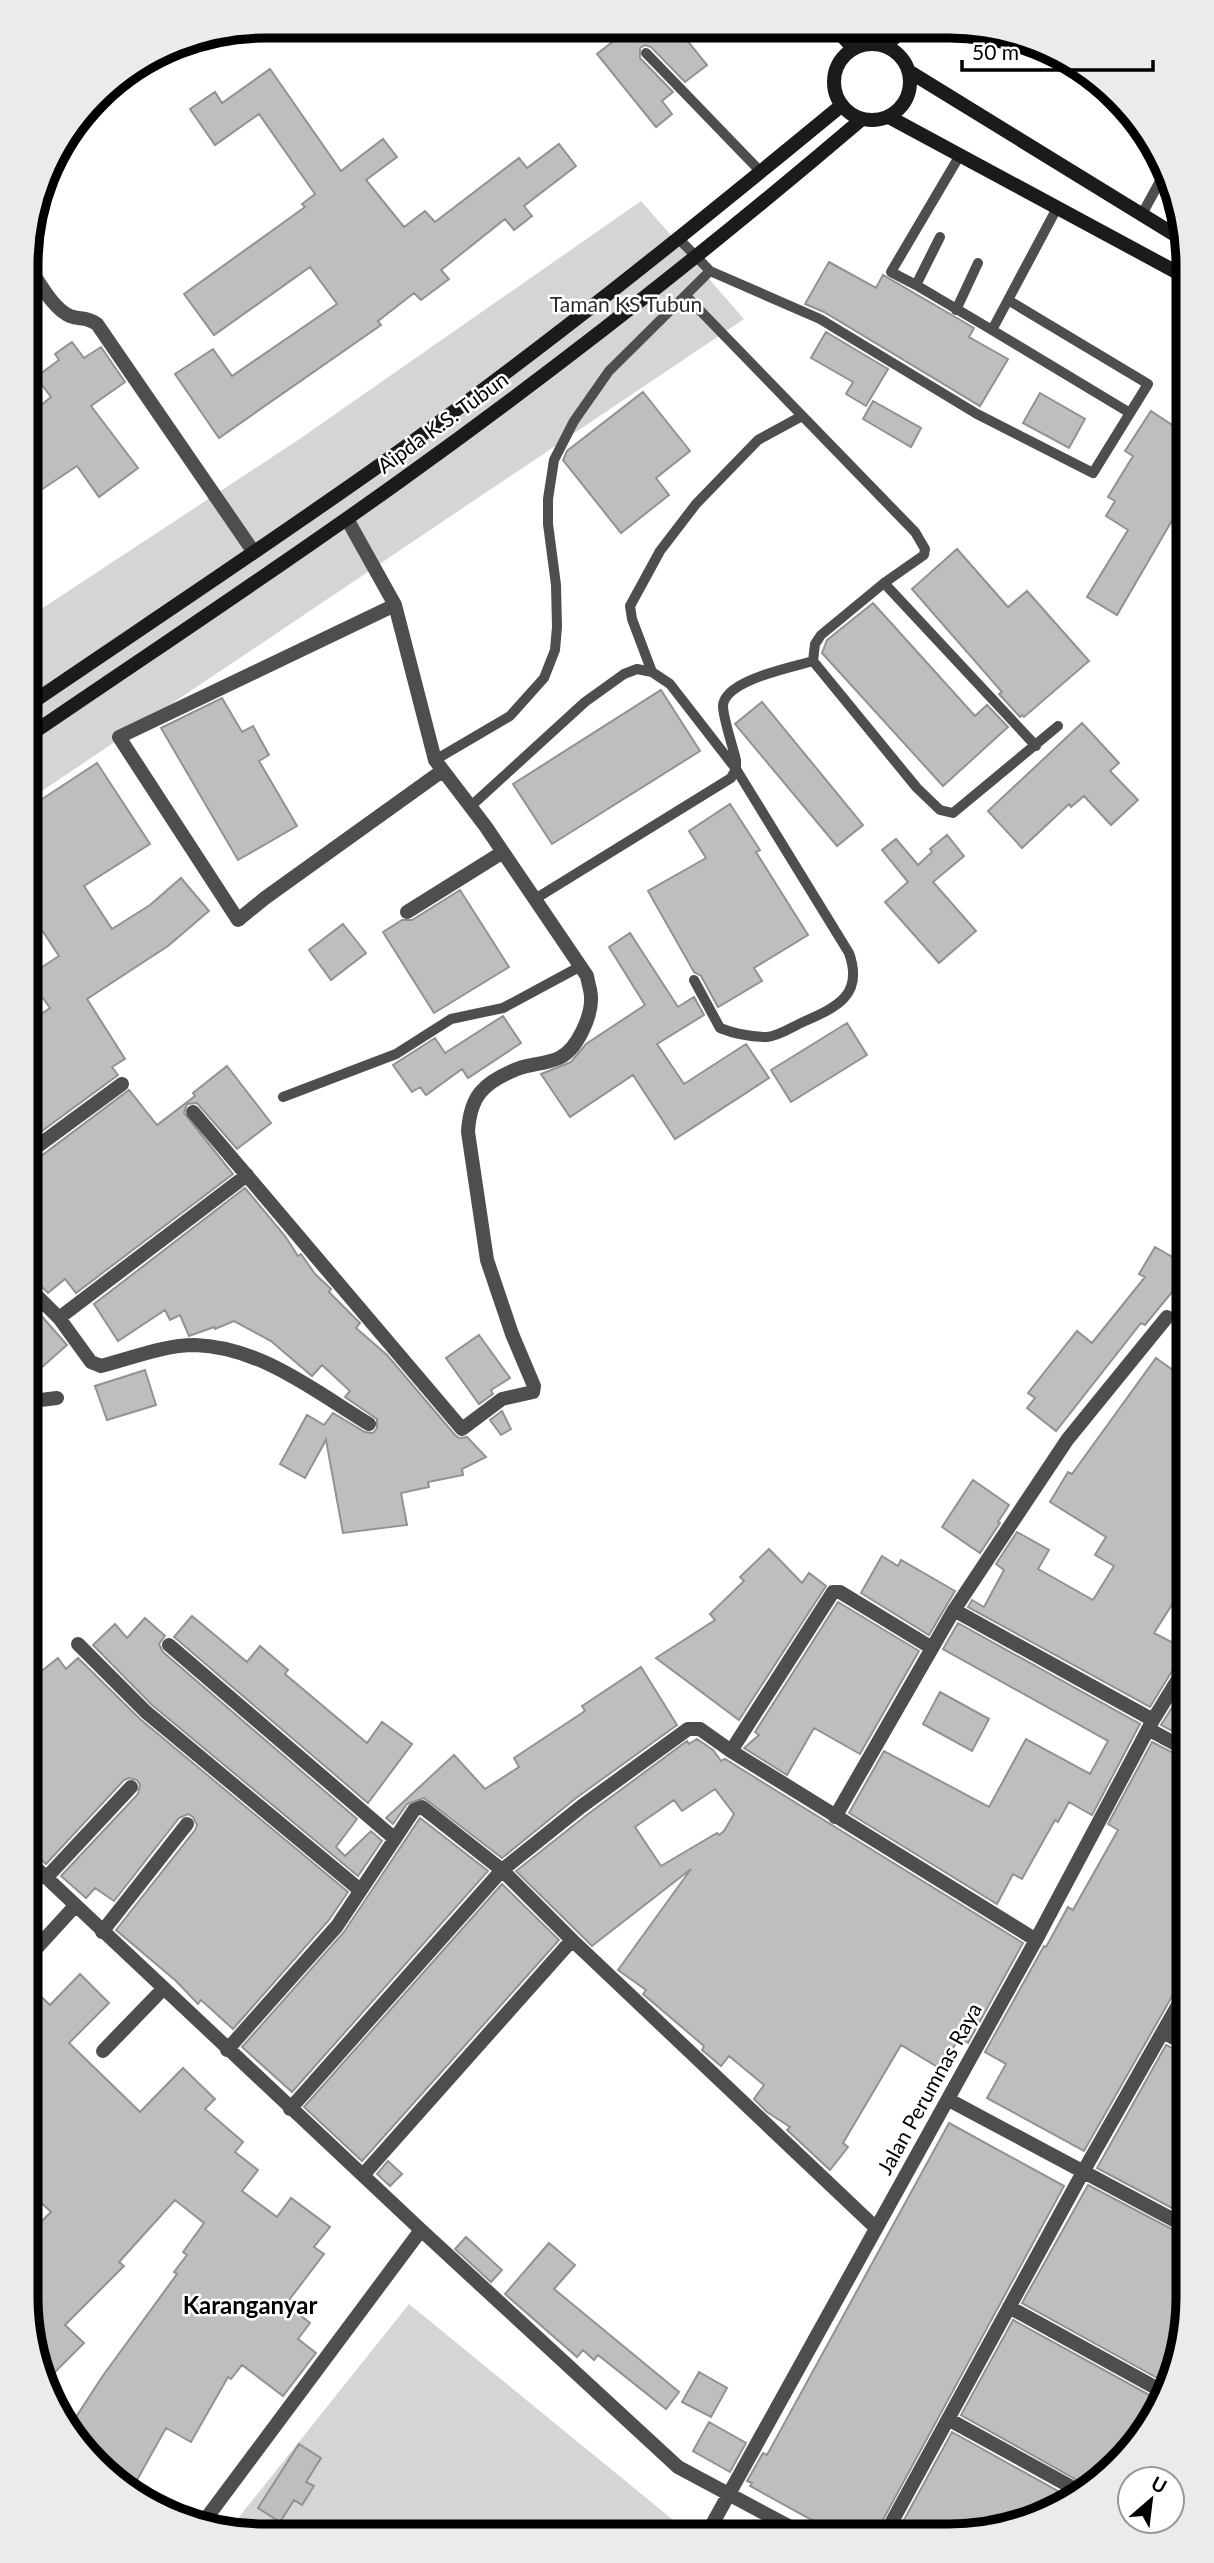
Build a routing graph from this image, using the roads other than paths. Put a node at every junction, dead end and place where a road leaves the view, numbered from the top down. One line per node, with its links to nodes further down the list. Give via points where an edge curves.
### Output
1 (845, 38): 4 (street)
2 (894, 38): 3 (street)
3 (886, 46): 4 (street, via 869,43); 6 (street, via 901,56)
4 (853, 48): 7 (street, via 840,59 834,74 834,90)
5 (646, 52): 11 (lane)
6 (909, 72): 8 (street, via 907,98); 14 (street)
7 (842, 105): 9 (street); 11 (street, Aipda K.S. Tubun)
8 (889, 117): 9 (street); 10 (street)
9 (862, 119): 18 (street, Aipda K.S. Tubun)
10 (960, 155): 13 (street); 23 (lane, via 891,272)
11 (761, 172): 17 (street, Aipda K.S. Tubun)
12 (1159, 183): 14 (lane)
13 (1057, 208): 21 (street); 25 (lane)
14 (1141, 216): 15 (street)
15 (1173, 233)
16 (940, 237): 23 (lane)
17 (678, 238): 18 (lane); 31 (street, Aipda K.S. Tubun, via 510,370)
18 (695, 256): 20 (lane); 30 (street, Aipda K.S. Tubun, via 525,389)
19 (978, 263): 26 (lane)
20 (710, 271): 24 (lane); 28 (lane, via 820,319 977,414 1093,473)
21 (1176, 272)
22 (39, 281): 31 (street, via 59,309 97,324)
23 (915, 285): 26 (lane)
24 (686, 296): 29 (lane); 40 (lane, via 610,371 554,460 548,523 557,628 555,650 544,678 510,716)
25 (1008, 300): 27 (lane); 28 (lane, via 1148,384)
26 (956, 310): 27 (lane)
27 (992, 330): 28 (lane)
28 (1130, 413)
29 (802, 416): 32 (lane, via 921,539 924,555); 35 (lane, via 758,440 696,504 640,585 630,606)
30 (347, 519): 33 (street); 38 (street, Aipda K.S. Tubun)
31 (253, 551): 36 (street, Aipda K.S. Tubun)
32 (884, 583): 34 (lane, via 821,635); 39 (lane)
33 (395, 605): 40 (street); 40 (street, via 120,737 238,920)
34 (813, 661): 39 (lane, via 940,810 953,813); 41 (lane, via 740,684 729,693 723,704)
35 (652, 672): 41 (lane, via 670,684); 42 (lane, via 638,669 624,674 584,702)
36 (39, 698)
37 (1058, 726): 39 (lane)
38 (39, 729)
39 (1036, 746)
40 (438, 766): 42 (street)
41 (736, 769): 44 (lane, via 731,778); 47 (lane, via 856,970 850,991 835,1008 771,1037 720,1028)
42 (470, 807): 43 (street)
43 (503, 852): 44 (street); 45 (street)
44 (535, 899): 46 (street)
45 (407, 912)
46 (581, 967): 49 (lane, via 503,1008 451,1019 396,1054); 52 (street, via 591,998 588,1018 573,1045 561,1057 517,1069 488,1084 469,1112 487,1260 533,1392 502,1399 462,1429)
47 (694, 980)
48 (122, 1084): 51 (street)
49 (283, 1097)
50 (193, 1112): 52 (street)
51 (39, 1145)
52 (247, 1175): 55 (street)
53 (38, 1297): 55 (street)
54 (1167, 1317): 59 (street, via 1067,1440)
55 (59, 1318): 58 (street, via 96,1366 160,1349 225,1348 284,1372)
56 (57, 1398): 57 (street)
57 (38, 1400)
58 (369, 1424)
59 (954, 1610): 62 (street); 64 (street)
60 (78, 1644): 74 (street, via 146,1712)
61 (169, 1645): 70 (street)
62 (932, 1648): 66 (street, via 833,1592); 68 (street)
63 (1175, 1684): 64 (street, Jalan Perumnas Raya)
64 (1150, 1725): 65 (street); 78 (street, Jalan Perumnas Raya)
65 (1175, 1742)
66 (731, 1751): 68 (street); 72 (street, via 700,1729 688,1729)
67 (131, 1787): 71 (street)
68 (835, 1817): 78 (street)
69 (187, 1824): 76 (street)
70 (395, 1839): 72 (street, via 414,1810 422,1807); 74 (street)
71 (38, 1869)
72 (502, 1870): 77 (street); 87 (street)
73 (38, 1871): 75 (street)
74 (360, 1890): 84 (street, via 337,1926)
75 (75, 1906): 76 (street); 79 (street)
76 (102, 1932): 80 (street)
77 (572, 1940): 89 (street); 91 (street)
78 (1036, 1940): 86 (street, Jalan Perumnas Raya)
79 (38, 1946)
80 (163, 1989): 84 (street); 85 (street)
81 (1175, 2010): 82 (street)
82 (1163, 2032): 83 (street); 88 (street)
83 (1175, 2039)
84 (227, 2050): 87 (street)
85 (103, 2051)
86 (949, 2100): 88 (street); 91 (street, Jalan Perumnas Raya)
87 (290, 2109): 89 (street)
88 (1083, 2172): 90 (street); 93 (street)
89 (363, 2175): 92 (street)
90 (1175, 2221)
91 (876, 2228): 97 (street, Jalan Perumnas Raya)
92 (421, 2231): 97 (street, via 678,2467); 98 (street)
93 (1009, 2306): 94 (street); 95 (street)
94 (1156, 2388)
95 (948, 2419): 96 (street); 101 (street)
96 (1072, 2487)
97 (729, 2495): 99 (street, Jalan Perumnas Raya); 100 (street)
98 (208, 2516)
99 (712, 2524)
100 (784, 2524)
101 (891, 2524)

